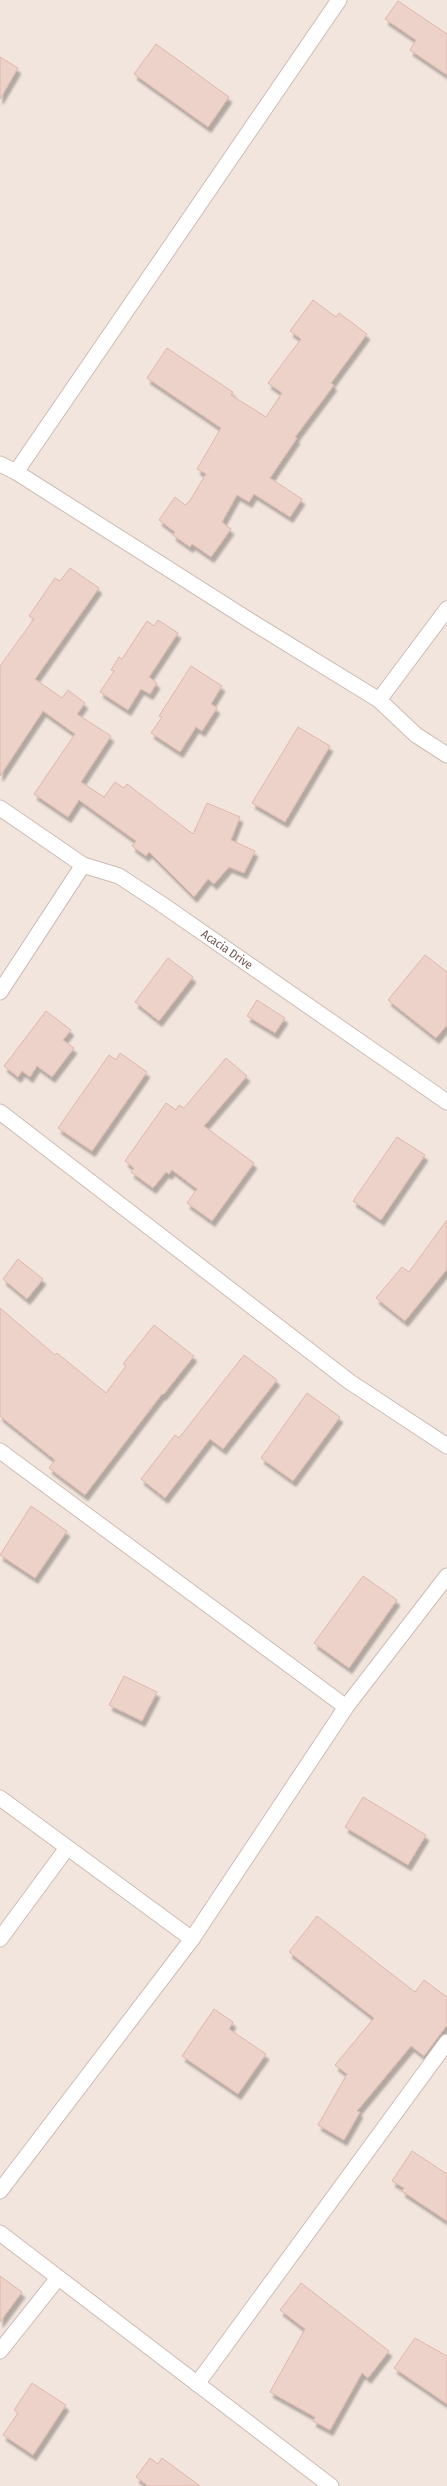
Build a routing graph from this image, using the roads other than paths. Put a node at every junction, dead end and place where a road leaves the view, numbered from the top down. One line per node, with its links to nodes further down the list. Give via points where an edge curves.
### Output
1 (339, 0): 3 (street)
2 (0, 464): 3 (street)
3 (16, 472): 5 (street)
4 (447, 609): 5 (street)
5 (379, 700): 6 (street, via 416,735)
6 (447, 755)
7 (0, 808): 8 (street, Acacia Drive)
8 (83, 865): 9 (street); 10 (street, Acacia Drive, via 119,876)
9 (0, 992)
10 (447, 1102)
11 (0, 1112): 12 (street, via 350,1382)
12 (447, 1446)
13 (0, 1451): 15 (street)
14 (447, 1576): 15 (street)
15 (346, 1707): 18 (street)
16 (0, 1798): 17 (street)
17 (67, 1848): 18 (street); 19 (street)
18 (192, 1939): 21 (street)
19 (0, 1940)
20 (447, 2042): 25 (street)
21 (0, 2191)
22 (0, 2233): 23 (street)
23 (58, 2278): 24 (street); 25 (street)
24 (0, 2351)
25 (197, 2384): 26 (street)
26 (331, 2486)

